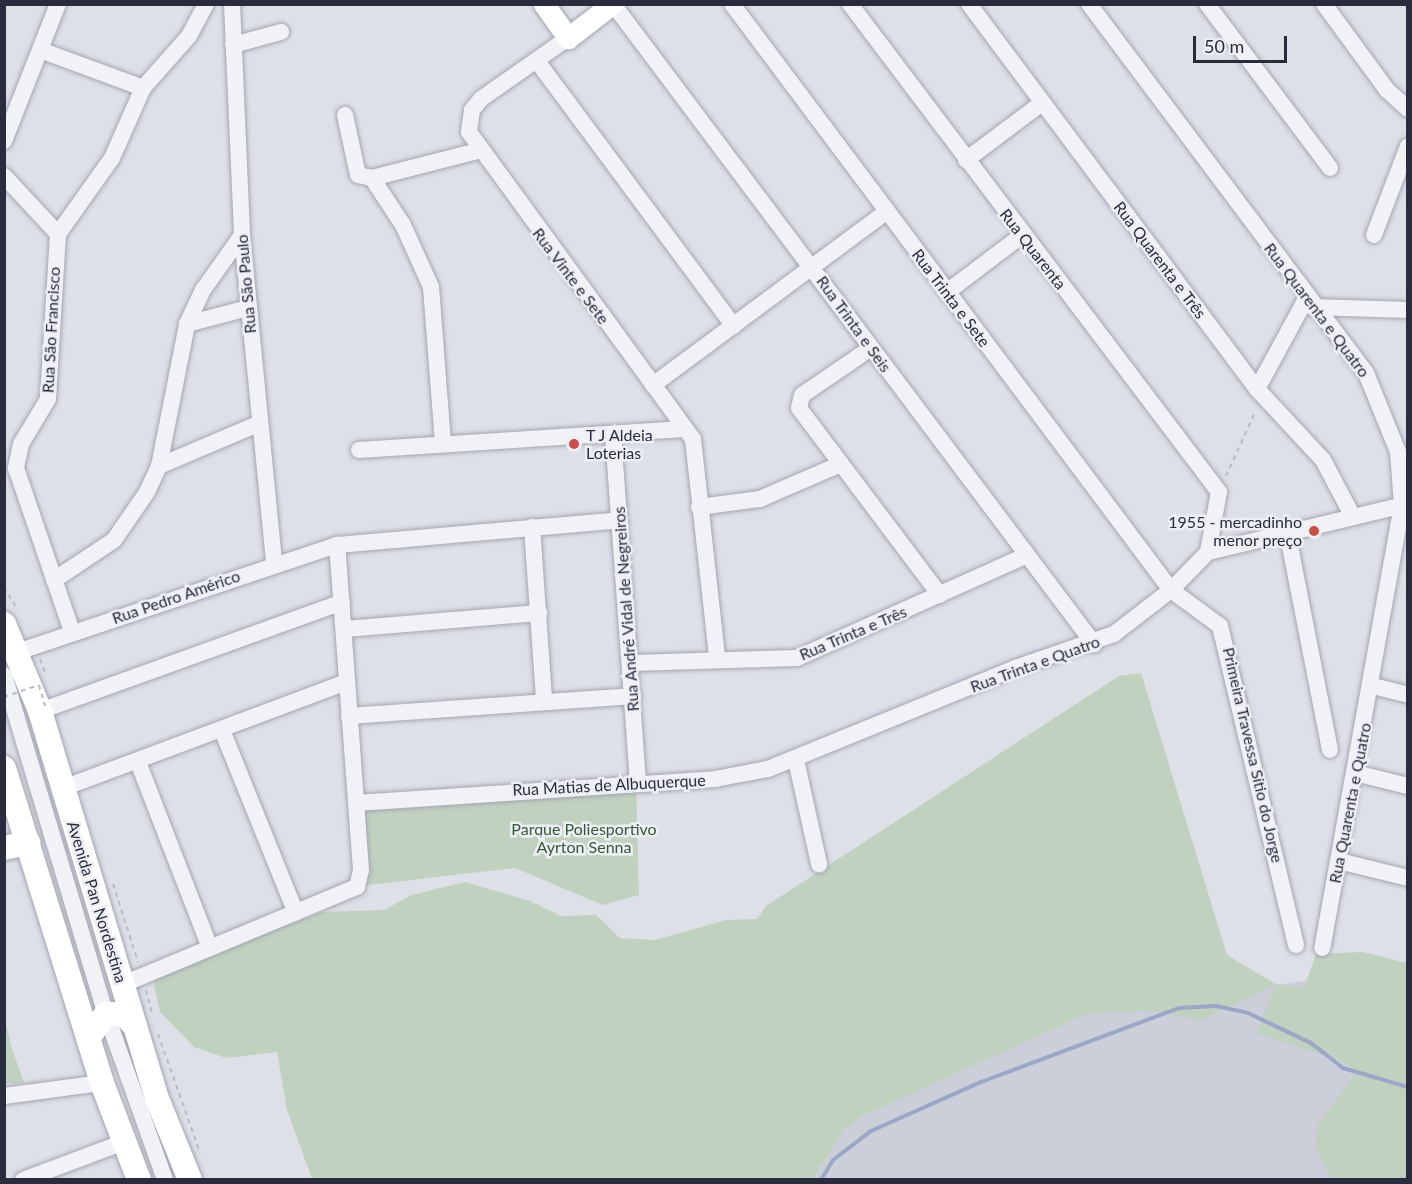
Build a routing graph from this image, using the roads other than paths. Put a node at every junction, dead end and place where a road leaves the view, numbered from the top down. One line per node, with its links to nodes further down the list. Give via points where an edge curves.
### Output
1 (58, 4): 15 (street)
2 (206, 4): 17 (street, via 189,36)
3 (232, 4): 14 (street, Rua São Paulo)
4 (544, 4): 13 (main road)
5 (613, 4): 13 (main road); 33 (street, Rua Trinta e Seis)
6 (732, 4): 28 (street, Rua Trinta e Sete)
7 (850, 4): 24 (street, Rua Quarenta)
8 (969, 4): 18 (street, Rua Quarenta e Três)
9 (1089, 4): 35 (street, Rua Quarenta e Quatro)
10 (1207, 4): 25 (street)
11 (1324, 4): 19 (street, via 1387,90)
12 (281, 32): 14 (street)
13 (568, 38): 16 (street)
14 (233, 45): 30 (street, Rua São Paulo)
15 (43, 51): 17 (street); 21 (street)
16 (537, 61): 23 (street, Rua Vinte e Sete, via 481,99 468,121); 39 (street)
17 (143, 88): 29 (street, via 112,158)
18 (1042, 103): 24 (street); 42 (street, Rua Quarenta e Três)
19 (1407, 109)
20 (345, 115): 26 (street, via 358,175)
21 (4, 141)
22 (1407, 146): 32 (street)
23 (478, 151): 26 (street); 41 (street, Rua Vinte e Sete)
24 (966, 160): 31 (street, Rua Quarenta)
25 (1330, 168)
26 (372, 178): 46 (street, via 404,225 431,287)
27 (7, 185): 29 (street)
28 (886, 212): 33 (street); 34 (street, Rua Trinta e Sete)
29 (58, 234): 49 (street, Rua São Francisco, via 48,399)
30 (242, 235): 36 (street, Rua São Paulo); 38 (street, via 203,290)
31 (1022, 236): 34 (street); 58 (street, Rua Quarenta, via 1218,492)
32 (1374, 236)
33 (813, 268): 39 (street); 40 (street, Rua Trinta e Seis)
34 (947, 292): 62 (street, Rua Trinta e Sete)
35 (1309, 303): 37 (street); 42 (street); 51 (street, Rua Quarenta e Quatro, via 1366,373 1385,409 1401,470)
36 (248, 308): 38 (street); 43 (street, Rua São Paulo)
37 (1407, 310)
38 (187, 324): 50 (street)
39 (734, 326): 41 (street)
40 (870, 348): 48 (street, via 799,401 802,417); 59 (street, Rua Trinta e Seis)
41 (653, 385): 44 (street, Rua Vinte e Sete)
42 (1259, 392): 53 (street, Rua Quarenta e Três, via 1323,460)
43 (258, 424): 50 (street); 60 (street, Rua São Paulo)
44 (683, 429): 45 (street); 52 (street, Rua Vinte e Sete, via 696,447)
45 (613, 434): 46 (street); 54 (street, Rua André Vidal de Negreiros)
46 (443, 443): 47 (street)
47 (359, 450)
48 (842, 464): 52 (street, via 760,499); 63 (street)
49 (10, 465): 61 (street, Rua São Francisco)
50 (159, 466): 61 (street, via 114,540)
51 (1405, 504): 53 (street); 75 (street, Rua Quarenta e Quatro)
52 (699, 507): 71 (street, Rua Vinte e Sete)
53 (1352, 513): 56 (street)
54 (620, 520): 55 (street, Rua Pedro Américo); 72 (street, Rua André Vidal de Negreiros)
55 (532, 527): 57 (street, Rua Pedro Américo); 65 (street)
56 (1287, 531): 58 (street); 85 (street)
57 (337, 544): 60 (street, Rua Pedro Américo); 64 (street)
58 (1208, 552): 62 (street, Rua Trinta e Quatro)
59 (1027, 555): 63 (street, Rua Trinta e Três); 69 (street, Rua Trinta e Seis)
60 (274, 563): 68 (street, Rua Pedro Américo)
61 (54, 580): 68 (street, Rua São Francisco)
62 (1171, 590): 69 (street, Rua Trinta e Quatro); 100 (street, Primeira Travessa Sítio do Jorge, via 1214,618 1226,643)
63 (940, 595): 71 (street, Rua Trinta e Três, via 797,658)
64 (342, 602): 67 (street); 79 (street)
65 (539, 613): 67 (street); 78 (street)
66 (4, 624): 70 (highway, Avenida Pan Nordestina)
67 (344, 629): 74 (street)
68 (72, 632): 70 (street, Rua Pedro Américo)
69 (1094, 644): 83 (street, Rua Trinta e Quatro, via 1015,668)
70 (17, 652): 79 (highway, Avenida Pan Nordestina)
71 (717, 658): 72 (street, Rua Trinta e Três)
72 (631, 663): 77 (street, Rua André Vidal de Negreiros)
73 (4, 675): 84 (street)
74 (346, 682): 81 (street); 82 (street)
75 (1373, 686): 76 (street); 89 (street, Rua Quarenta e Quatro)
76 (1407, 695)
77 (633, 696): 78 (street); 90 (street, Rua André Vidal de Negreiros)
78 (544, 699): 81 (street)
79 (43, 708): 92 (highway, Avenida Pan Nordestina)
80 (4, 710): 84 (street)
81 (349, 716): 93 (street)
82 (222, 729): 87 (street); 99 (street)
83 (856, 736): 86 (street, Rua Matias de Albuquerque)
84 (22, 746): 104 (street)
85 (1330, 750)
86 (796, 760): 90 (street, Rua Matias de Albuquerque, via 744,776); 97 (street)
87 (138, 762): 92 (street); 101 (street)
88 (4, 768): 94 (highway)
89 (1355, 772): 91 (street); 96 (street, Rua Quarenta e Quatro)
90 (638, 783): 93 (street, Rua Matias de Albuquerque)
91 (1407, 786)
92 (63, 788): 103 (highway, Avenida Pan Nordestina)
93 (356, 803): 99 (street, via 361,870 352,891)
94 (28, 843): 95 (highway); 106 (highway)
95 (4, 848)
96 (1339, 861): 98 (street); 102 (street, Rua Quarenta e Quatro)
97 (819, 864)
98 (1407, 878)
99 (296, 914): 101 (street)
100 (1296, 945)
101 (210, 948): 103 (street)
102 (1322, 948)
103 (132, 980): 105 (highway, Avenida Pan Nordestina)
104 (106, 1014): 105 (highway, via 123,1014); 106 (highway); 113 (street)
105 (134, 1025): 110 (highway, Avenida Pan Nordestina)
106 (88, 1038): 107 (highway)
107 (102, 1083): 108 (street); 109 (highway)
108 (4, 1096)
109 (124, 1142): 111 (street); 112 (highway)
110 (196, 1170)
111 (23, 1179)
112 (140, 1179)
113 (165, 1179)

